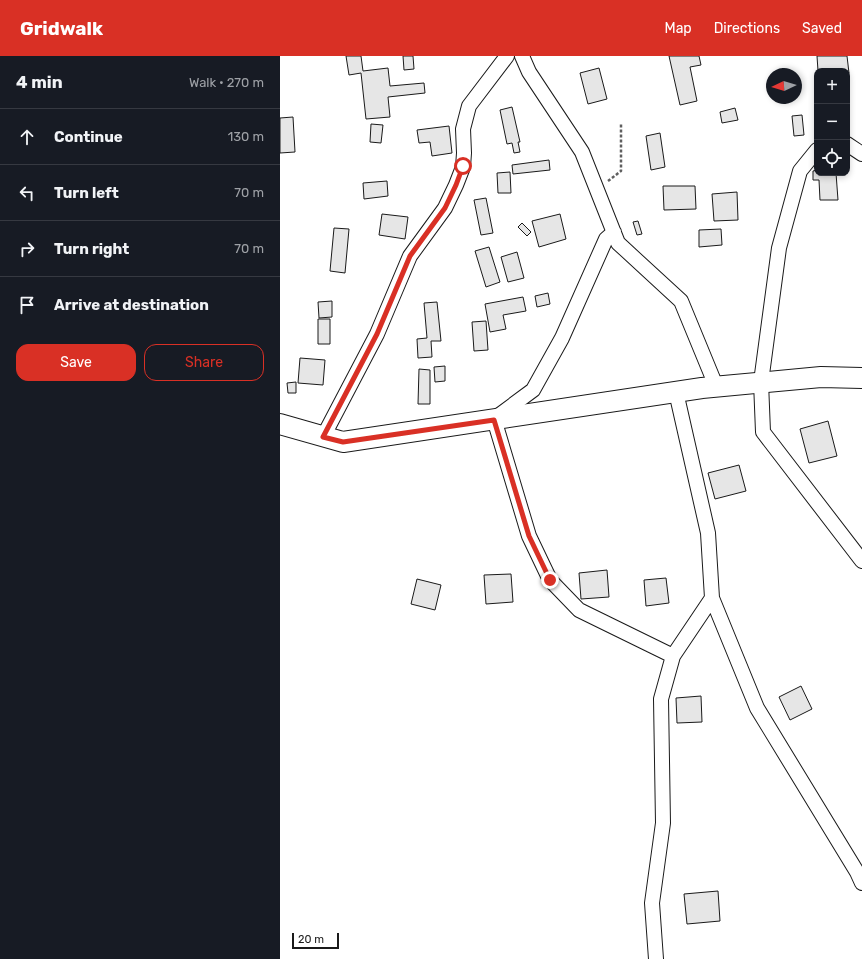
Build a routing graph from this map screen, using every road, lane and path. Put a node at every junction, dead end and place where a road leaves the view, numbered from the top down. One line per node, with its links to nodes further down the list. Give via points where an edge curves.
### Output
1 (507, 56): 15 (street, via 469,106 462,129 463,166 456,185 445,208 410,256 377,334)
2 (522, 56): 7 (street, via 529,72 582,152)
3 (621, 124): 7 (path, via 621,171)
4 (850, 146): 6 (street)
5 (814, 154): 10 (street, via 800,171 779,248)
6 (862, 154)
7 (597, 189): 8 (street)
8 (614, 232): 11 (street, via 618,243 681,301); 13 (street, via 606,239 562,338 533,390)
9 (862, 378): 10 (street, via 821,377)
10 (761, 382): 11 (street); 16 (street, via 763,432)
11 (716, 386): 12 (street)
12 (676, 392): 13 (street); 17 (street, via 708,533)
13 (494, 420): 15 (street, via 343,442); 18 (street, via 529,536 550,580 579,610)
14 (280, 424): 15 (street)
15 (323, 437)
16 (862, 561)
17 (712, 598): 18 (street); 19 (street, via 757,708)
18 (673, 656): 20 (street, via 661,699 663,823 652,903)
19 (862, 883)
20 (656, 959)

